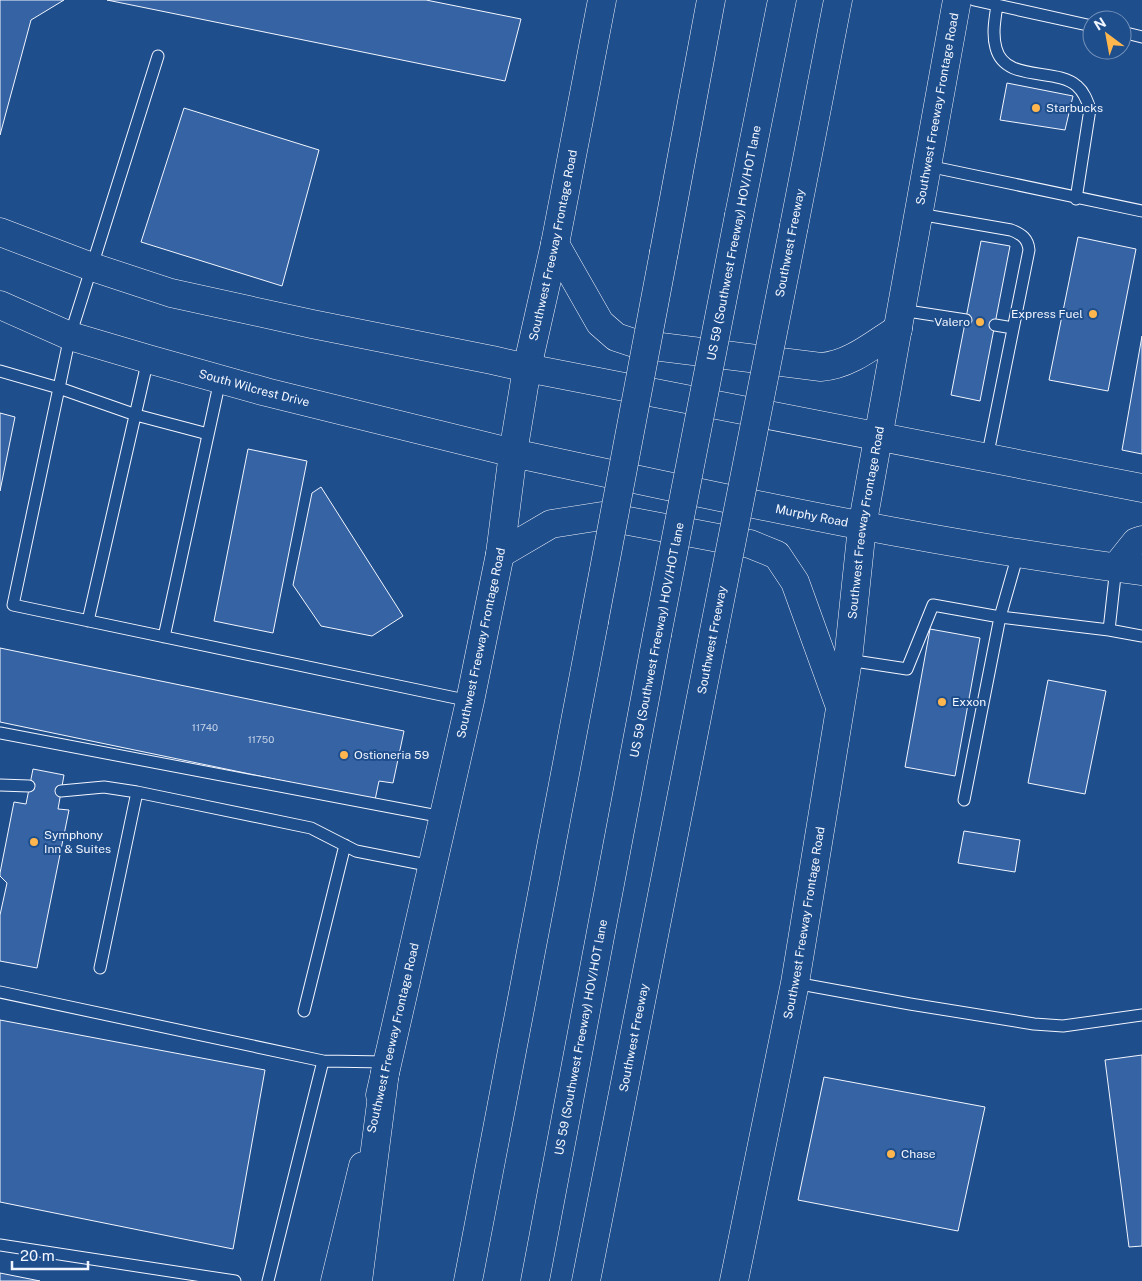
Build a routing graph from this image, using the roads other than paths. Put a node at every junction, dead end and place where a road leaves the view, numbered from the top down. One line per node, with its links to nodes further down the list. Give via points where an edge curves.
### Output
1 (602, 0): 15 (main road, Southwest Freeway Frontage Road)
2 (711, 0): 68 (main road, bridge)
3 (782, 0): 69 (main road, US 59 (Southwest Freeway) HOV/HOT lane, bridge, via 657,635)
4 (838, 0): 70 (main road, Southwest Freeway, bridge)
5 (957, 0): 10 (main road, Southwest Freeway Frontage Road)
6 (974, 0): 7 (lane)
7 (997, 5): 8 (lane); 11 (lane, via 994,30 1000,59 1008,66 1068,80 1085,95 1090,109)
8 (1082, 24)
9 (158, 56): 16 (lane)
10 (928, 166): 11 (lane); 13 (main road, Southwest Freeway Frontage Road)
11 (1076, 198): 12 (lane)
12 (1142, 212)
13 (919, 214): 18 (main road, Southwest Freeway Frontage Road); 21 (lane, via 1011,230 1024,237 1029,250)
14 (7, 234): 16 (main road)
15 (555, 244): 18 (main road, via 600,324 616,337 637,344 821,367 835,366 856,356); 24 (main road, Southwest Freeway Frontage Road)
16 (92, 267): 22 (lane); 24 (main road, via 171,293)
17 (0, 305): 22 (main road, South Wilcrest Drive)
18 (899, 320): 19 (lane); 30 (main road, Southwest Freeway Frontage Road)
19 (966, 320)
20 (995, 325): 21 (lane)
21 (1013, 328): 32 (lane)
22 (70, 336): 23 (main road, South Wilcrest Drive); 27 (lane)
23 (148, 359): 26 (main road, South Wilcrest Drive); 28 (lane)
24 (527, 368): 30 (main road); 31 (main road, Southwest Freeway Frontage Road)
25 (0, 370): 27 (lane)
26 (220, 380): 29 (lane); 31 (main road, South Wilcrest Drive)
27 (59, 388): 28 (lane); 40 (lane, via 12,606)
28 (136, 415): 29 (lane); 40 (lane)
29 (208, 434): 43 (lane)
30 (879, 437): 32 (main road); 34 (main road, Southwest Freeway Frontage Road)
31 (513, 453): 34 (main road, Murphy Road); 36 (main road, Southwest Freeway Frontage Road)
32 (987, 458): 33 (main road)
33 (1142, 488)
34 (862, 527): 37 (main road, Murphy Road); 44 (main road, Southwest Freeway Frontage Road)
35 (1142, 540): 38 (main road, via 1136,542)
36 (500, 554): 45 (main road, Southwest Freeway Frontage Road); 46 (main road, via 552,524 602,516 750,544 777,555 795,582)
37 (1018, 554): 38 (main road, Murphy Road); 39 (lane)
38 (1129, 569): 41 (lane)
39 (1000, 618): 41 (lane); 44 (lane, via 933,605 907,669); 52 (lane)
40 (88, 622): 43 (lane)
41 (1109, 630): 42 (lane)
42 (1142, 636)
43 (164, 637): 45 (lane)
44 (848, 660): 46 (main road, Southwest Freeway Frontage Road)
45 (470, 701): 53 (main road, Southwest Freeway Frontage Road)
46 (840, 705): 57 (main road, Southwest Freeway Frontage Road)
47 (0, 733): 53 (lane)
48 (0, 785): 49 (lane)
49 (29, 786)
50 (61, 792): 51 (lane, via 104,788)
51 (137, 792): 54 (lane, via 311,828); 56 (lane)
52 (964, 800)
53 (443, 817): 55 (main road, Southwest Freeway Frontage Road)
54 (345, 845): 55 (lane, via 356,851); 59 (lane)
55 (432, 866): 62 (main road, Southwest Freeway Frontage Road)
56 (100, 968)
57 (794, 983): 60 (lane, via 1034,1024 1063,1026); 71 (main road, Southwest Freeway Frontage Road)
58 (0, 992): 61 (lane)
59 (304, 1011)
60 (1142, 1015)
61 (323, 1061): 62 (lane); 65 (lane)
62 (386, 1067): 66 (main road, Southwest Freeway Frontage Road); 67 (main road)
63 (0, 1245): 64 (lane)
64 (236, 1281)
65 (268, 1281)
66 (335, 1281)
67 (358, 1281)
68 (468, 1281)
69 (535, 1281)
70 (586, 1281)
71 (734, 1281)

